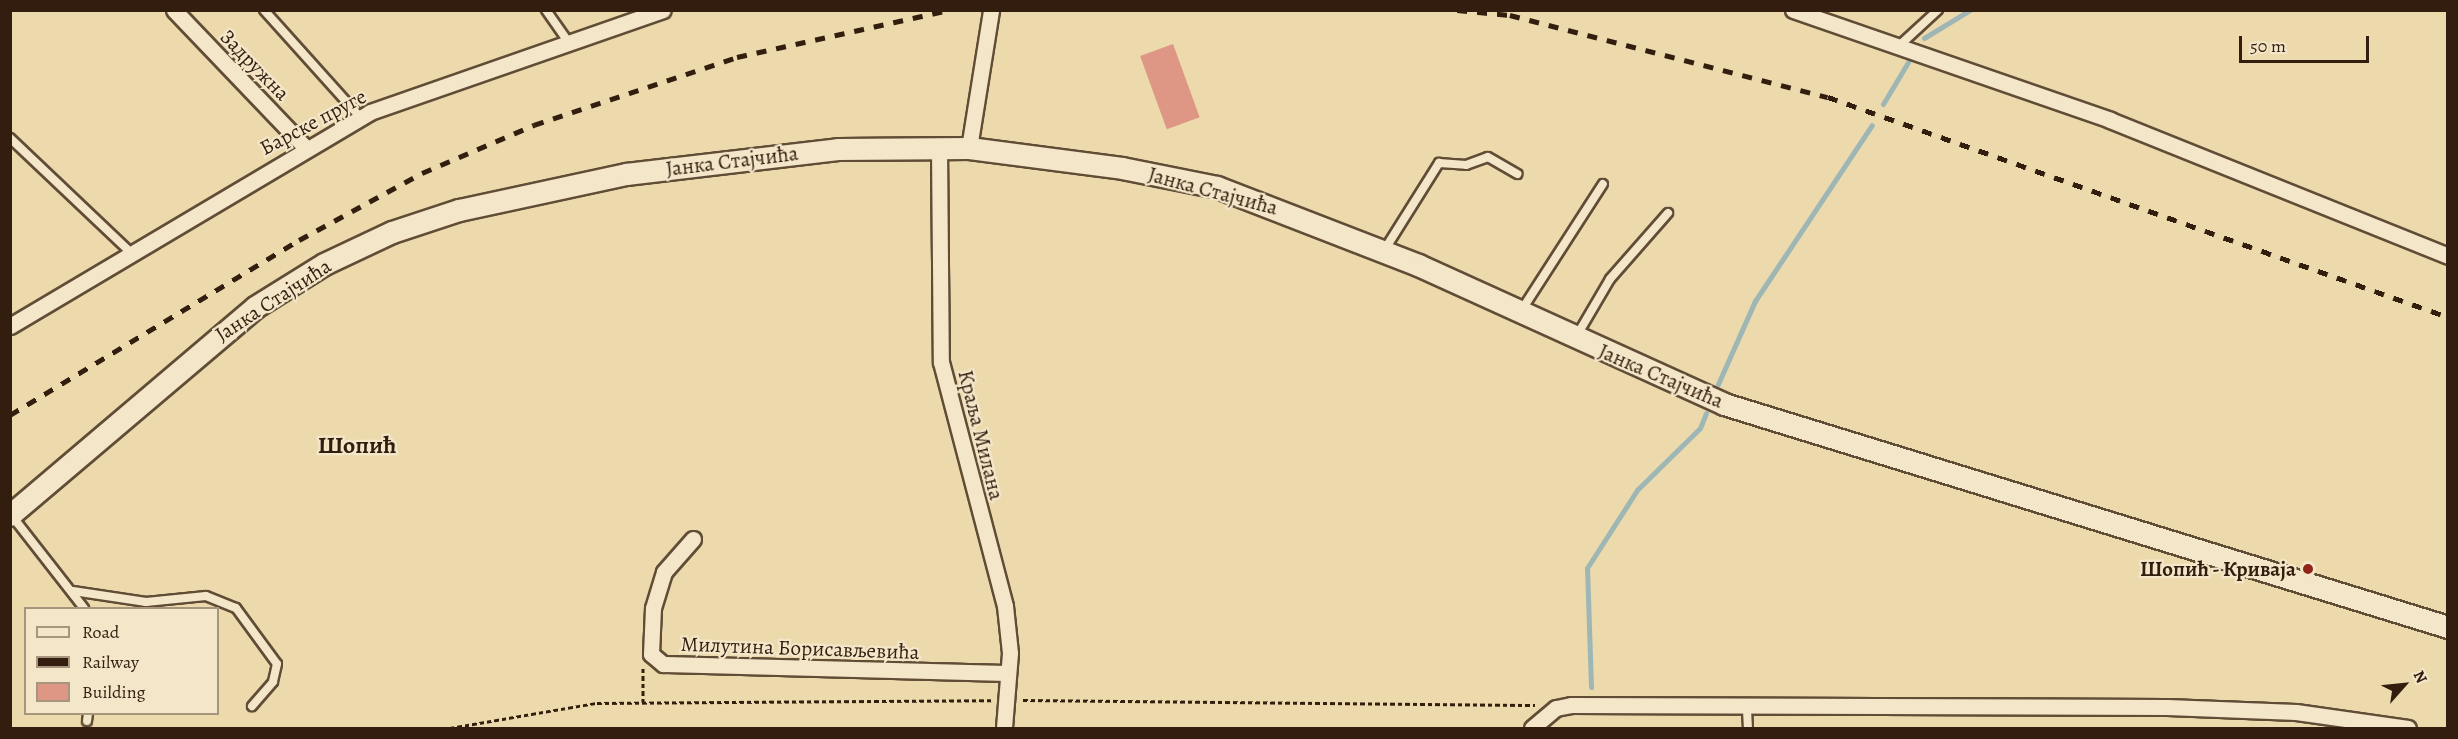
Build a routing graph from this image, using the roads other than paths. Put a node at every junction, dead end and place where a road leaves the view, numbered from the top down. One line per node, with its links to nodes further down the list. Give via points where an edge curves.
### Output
1 (174, 10): 12 (street, Задружна)
2 (264, 10): 10 (lane)
3 (546, 10): 8 (lane)
4 (663, 10): 8 (street, Барске пруге)
5 (991, 10): 14 (street)
6 (1793, 10): 9 (street)
7 (1938, 10): 9 (lane)
8 (567, 40): 10 (street, Барске пруге)
9 (1901, 44): 20 (street, via 2110,120)
10 (361, 118): 12 (street, Барске пруге)
11 (10, 138): 19 (lane)
12 (306, 148): 19 (street, Барске пруге)
13 (939, 148): 14 (street, Јанка Стајчића); 24 (street, Јанка Стајчића, via 838,149 626,174 459,210 392,232 324,264 255,307); 29 (street, Краља Милана, via 941,362 1005,606)
14 (969, 148): 18 (street, Јанка Стајчића, via 1122,168 1217,187)
15 (1518, 174): 18 (lane, via 1488,157 1466,165 1439,163)
16 (1603, 184): 21 (lane)
17 (1668, 213): 23 (lane, via 1610,279)
18 (1384, 251): 21 (street, Јанка Стајчића)
19 (131, 253): 22 (street, Барске пруге)
20 (2448, 256)
21 (1519, 315): 23 (street, Јанка Стајчића)
22 (10, 326)
23 (1574, 339): 28 (street, Јанка Стајчића, via 1724,404)
24 (11, 515): 26 (lane)
25 (693, 539): 29 (street, Милутина Борисављевића, via 664,572 653,608 654,660)
26 (73, 591): 27 (lane); 30 (lane, via 146,602 206,596 236,608 277,664 273,682)
27 (83, 607)
28 (2448, 627)
29 (1008, 673): 32 (street, Краља Милана)
30 (252, 706)
31 (1746, 723): 33 (street, via 1571,705 1556,708); 34 (street, via 2167,707 2296,712)
32 (1004, 729)
33 (1532, 729)
34 (2408, 729)

